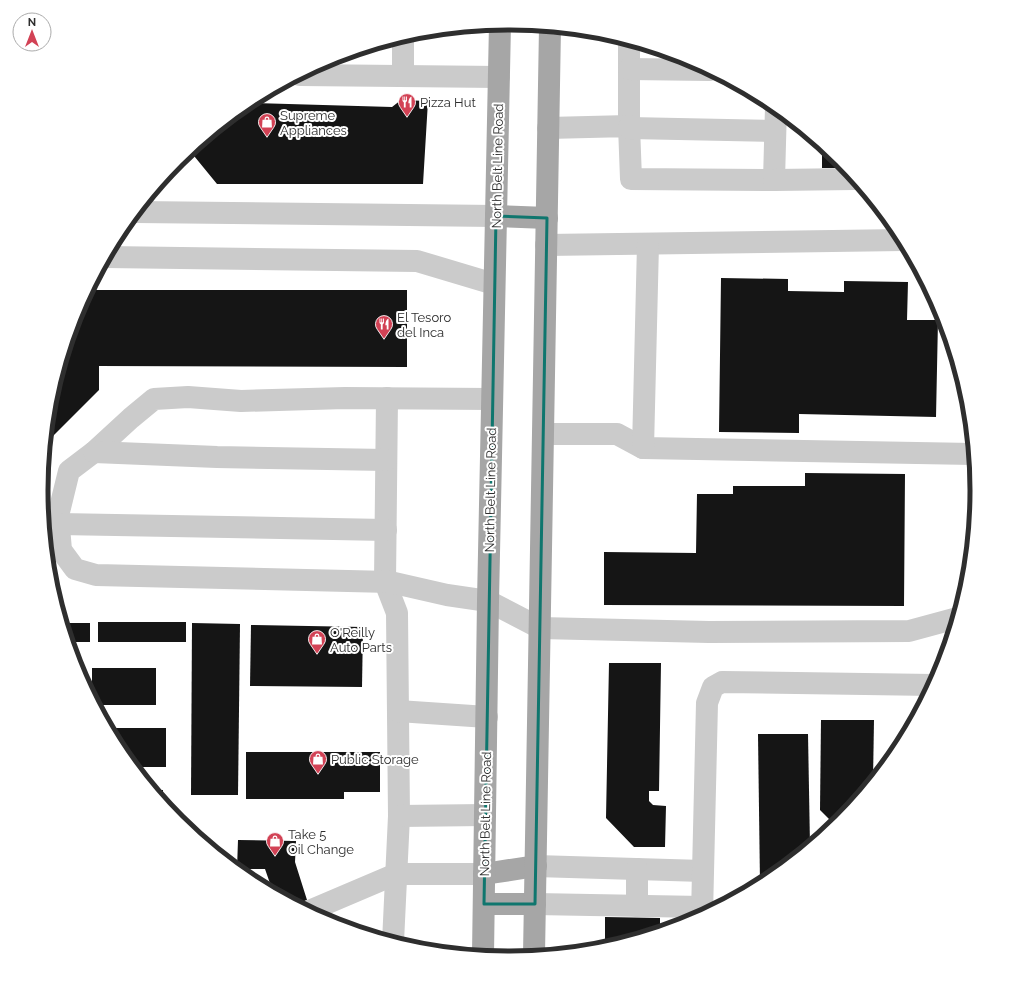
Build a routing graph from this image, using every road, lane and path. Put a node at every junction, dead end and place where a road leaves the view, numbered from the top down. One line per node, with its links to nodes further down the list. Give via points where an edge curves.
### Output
1 (500, 30): 9 (main road, North Belt Line Road)
2 (550, 32): 12 (main road)
3 (403, 43): 8 (lane)
4 (629, 46): 5 (lane)
5 (629, 69): 6 (lane); 11 (lane)
6 (696, 70)
7 (309, 75): 8 (lane)
8 (403, 76): 9 (lane)
9 (499, 77): 17 (main road, North Belt Line Road)
10 (776, 116): 13 (lane)
11 (630, 127): 12 (lane); 13 (lane); 15 (lane, via 631,179)
12 (548, 128): 18 (main road)
13 (775, 131): 15 (lane)
14 (848, 179): 15 (lane)
15 (774, 180)
16 (143, 212): 17 (lane)
17 (496, 216): 18 (main road); 23 (main road, North Belt Line Road)
18 (546, 218): 21 (main road)
19 (895, 240): 20 (lane)
20 (648, 244): 21 (lane); 27 (lane)
21 (546, 246): 26 (main road)
22 (112, 257): 23 (lane, via 417,261)
23 (494, 284): 25 (main road, North Belt Line Road)
24 (387, 398): 25 (lane); 28 (lane, via 241,401 188,397 154,399); 30 (lane)
25 (492, 399): 34 (main road, North Belt Line Road)
26 (543, 434): 27 (lane, via 617,434); 36 (main road)
27 (643, 448): 29 (lane)
28 (94, 452): 30 (lane); 31 (lane, via 69,471 58,516)
29 (968, 454)
30 (386, 460): 32 (lane)
31 (59, 524): 32 (lane); 33 (lane, via 61,550 75,569 96,575)
32 (386, 530): 33 (lane)
33 (385, 582): 34 (lane); 38 (lane, via 397,613)
34 (488, 601): 36 (lane); 39 (main road, North Belt Line Road)
35 (951, 620): 36 (lane, via 909,632 709,632)
36 (540, 628): 42 (main road)
37 (926, 685): 44 (lane, via 722,682 713,687 707,703)
38 (398, 711): 39 (lane); 41 (lane)
39 (486, 717): 40 (main road, North Belt Line Road)
40 (485, 815): 41 (lane); 46 (main road, North Belt Line Road)
41 (399, 816): 45 (lane)
42 (536, 866): 43 (lane); 46 (main road); 48 (main road)
43 (637, 869): 44 (lane); 49 (lane)
44 (703, 871): 51 (lane)
45 (396, 874): 46 (lane); 50 (lane); 53 (lane)
46 (484, 874): 47 (main road, North Belt Line Road)
47 (484, 904): 48 (main road); 54 (main road, North Belt Line Road)
48 (535, 904): 49 (lane); 55 (main road)
49 (637, 906): 52 (lane)
50 (316, 909)
51 (702, 909)
52 (697, 911)
53 (393, 936)
54 (483, 950)
55 (534, 950)

